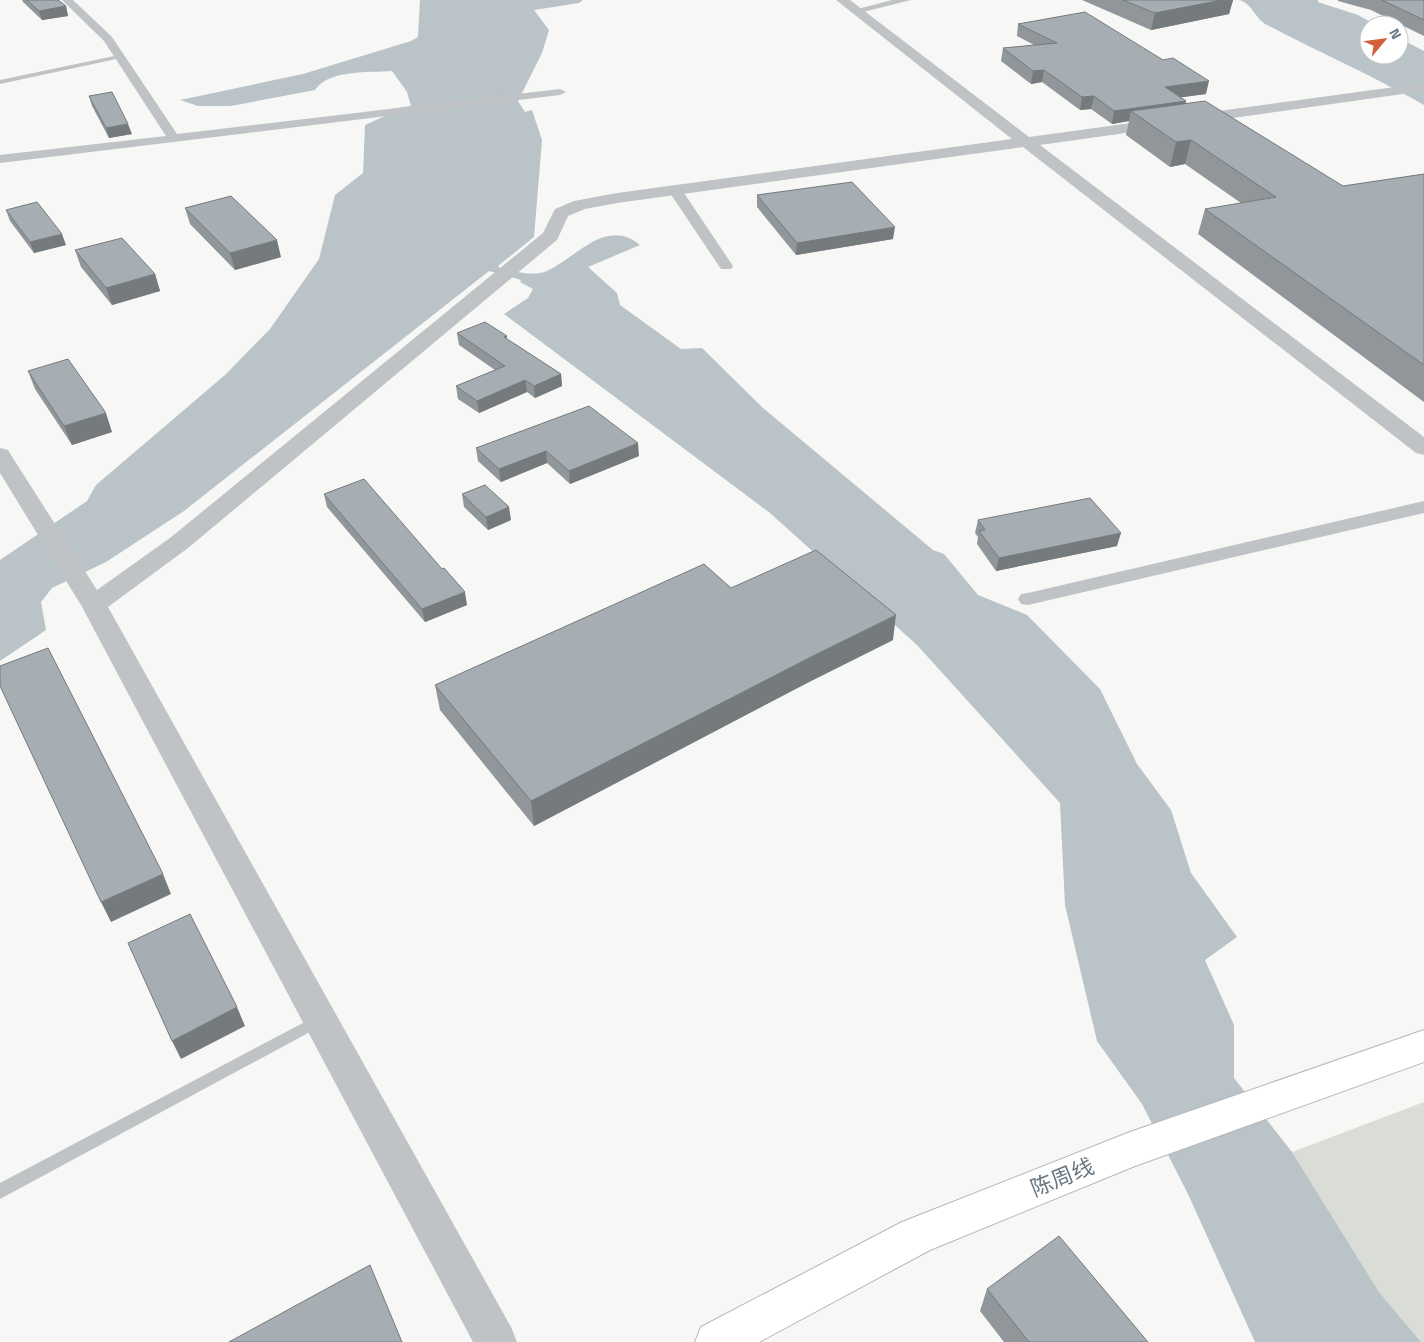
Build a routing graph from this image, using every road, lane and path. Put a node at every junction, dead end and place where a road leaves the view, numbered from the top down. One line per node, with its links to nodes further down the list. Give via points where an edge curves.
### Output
1 (66, 0): 4 (street, via 108,39)
2 (906, 0): 3 (street)
3 (848, 5): 9 (street)
4 (119, 57): 5 (lane); 8 (street)
5 (0, 82)
6 (1424, 86): 9 (street)
7 (560, 92): 8 (street)
8 (174, 139): 10 (street)
9 (1027, 142): 11 (street); 13 (street)
10 (0, 159)
11 (675, 190): 12 (street); 16 (street, via 580,205 562,213 552,236 179,543)
12 (726, 266)
13 (1424, 448)
14 (0, 455): 16 (street)
15 (1424, 507): 17 (street)
16 (88, 596): 18 (street)
17 (1028, 599)
18 (320, 1020): 20 (lane); 21 (street)
19 (1424, 1046): 22 (main road, 陈周线, via 1130,1150 916,1236)
20 (0, 1191)
21 (496, 1342)
22 (716, 1342)

